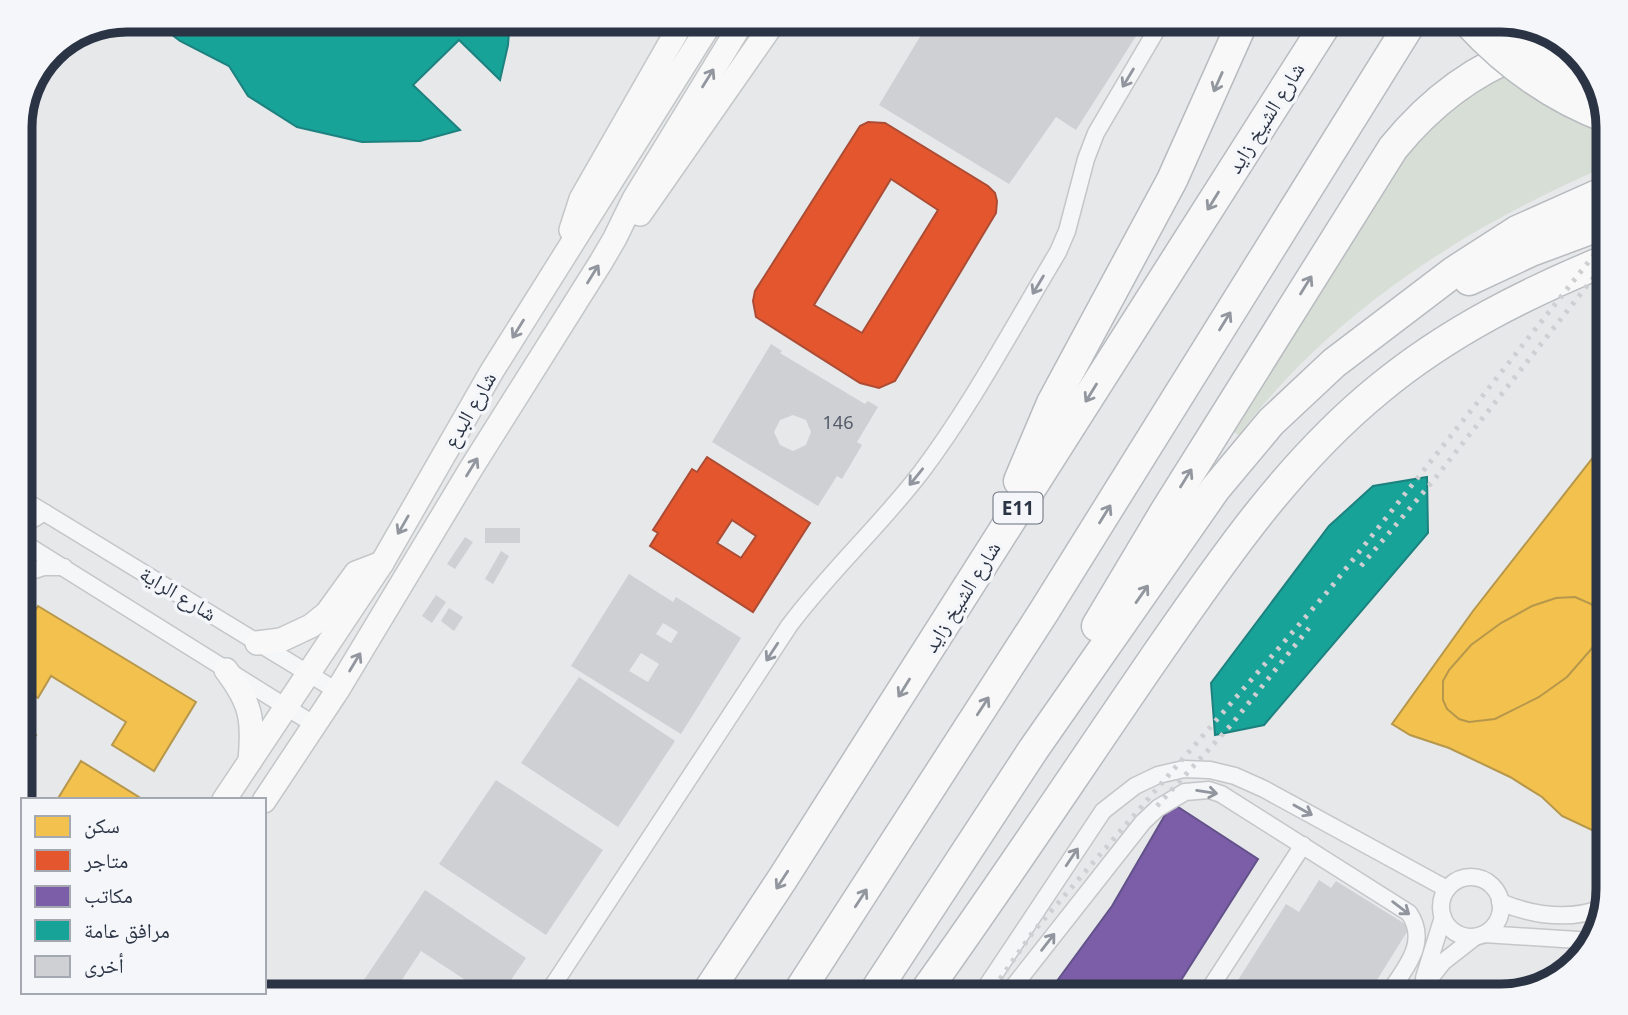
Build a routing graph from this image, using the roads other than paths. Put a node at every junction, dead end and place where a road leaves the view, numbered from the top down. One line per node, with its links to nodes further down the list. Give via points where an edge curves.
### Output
1 (677, 32): 17 (main road, via 581,199)
2 (705, 32): 17 (main road, شارع البدع)
3 (736, 32): 16 (main road, شارع البدع, one-way to 3)
4 (767, 32): 16 (main road, via 649,202)
5 (1155, 32): 45 (street, one-way to 45, via 1096,132 1058,252 958,418 920,473 789,626)
6 (1238, 32): 24 (highway, one-way to 24, via 1172,180 1052,403)
7 (1321, 32): 24 (highway, شارع الشيخ زايد / E11, one-way to 24)
8 (1405, 32): 47 (highway, one-way to 8, via 1035,625)
9 (1478, 32): 13 (highway, bridge, via 1533,79)
10 (1488, 32): 12 (highway, bridge)
11 (1548, 44): 34 (highway, one-way to 11, via 1048,709 1165,512 1393,148 1437,101 1472,76 1520,52)
12 (1582, 77)
13 (1595, 112)
14 (1596, 195): 19 (highway, via 1506,238)
15 (1596, 227): 19 (highway, via 1509,261)
16 (615, 238): 31 (main road, شارع البدع, one-way to 16)
17 (568, 251): 25 (main road, شارع البدع, one-way to 25, via 492,371)
18 (1596, 265): 49 (highway, via 1531,292 1452,336 1379,389 1312,450 1198,595)
19 (1397, 316): 34 (highway, one-way to 19, via 1242,454 1334,363)
20 (32, 504): 21 (street, شارع الراية)
21 (44, 512): 22 (street); 28 (street, شارع الراية)
22 (32, 519)
23 (32, 548): 26 (street, شارع الراية)
24 (989, 555): 46 (highway, شارع الشيخ زايد / E11, one-way to 46)
25 (382, 563): 28 (main road, via 356,573 327,613 311,626 281,640); 30 (main road, شارع البدع)
26 (65, 567): 27 (street); 29 (street, شارع الراية)
27 (32, 571)
28 (257, 643): 30 (street, شارع الراية)
29 (226, 670): 32 (street, شارع الراية); 35 (main road, via 242,690 251,716)
30 (309, 673): 31 (street, شارع الراية); 32 (main road, شارع البدع)
31 (337, 691): 33 (main road, شارع البدع)
32 (287, 707): 33 (street, شارع الراية); 35 (main road, شارع البدع)
33 (315, 725): 37 (main road, شارع البدع)
34 (1032, 750): 48 (highway)
35 (250, 763): 36 (main road, شارع البدع)
36 (225, 798)
37 (266, 798)
38 (1303, 845): 51 (street, one-way to 38, via 1133,832 1158,808 1185,792 1221,794); 52 (street); 53 (street, one-way to 53, via 1402,907 1415,922 1416,950)
39 (1447, 889): 40 (street, via 1473,877 1491,885); 42 (street, via 1442,898); 50 (street, one-way to 39, via 1103,811 1135,786 1184,769 1235,776 1264,789)
40 (1500, 902): 41 (street, via 1548,915); 43 (street, via 1494,926)
41 (1593, 911)
42 (1443, 917): 43 (street, via 1455,933); 54 (street)
43 (1479, 936): 44 (street); 55 (street, via 1443,962)
44 (1580, 941)
45 (554, 984)
46 (713, 984)
47 (804, 984)
48 (880, 984)
49 (930, 984)
50 (988, 984)
51 (1015, 984)
52 (1213, 984)
53 (1395, 984)
54 (1421, 984)
55 (1426, 984)

